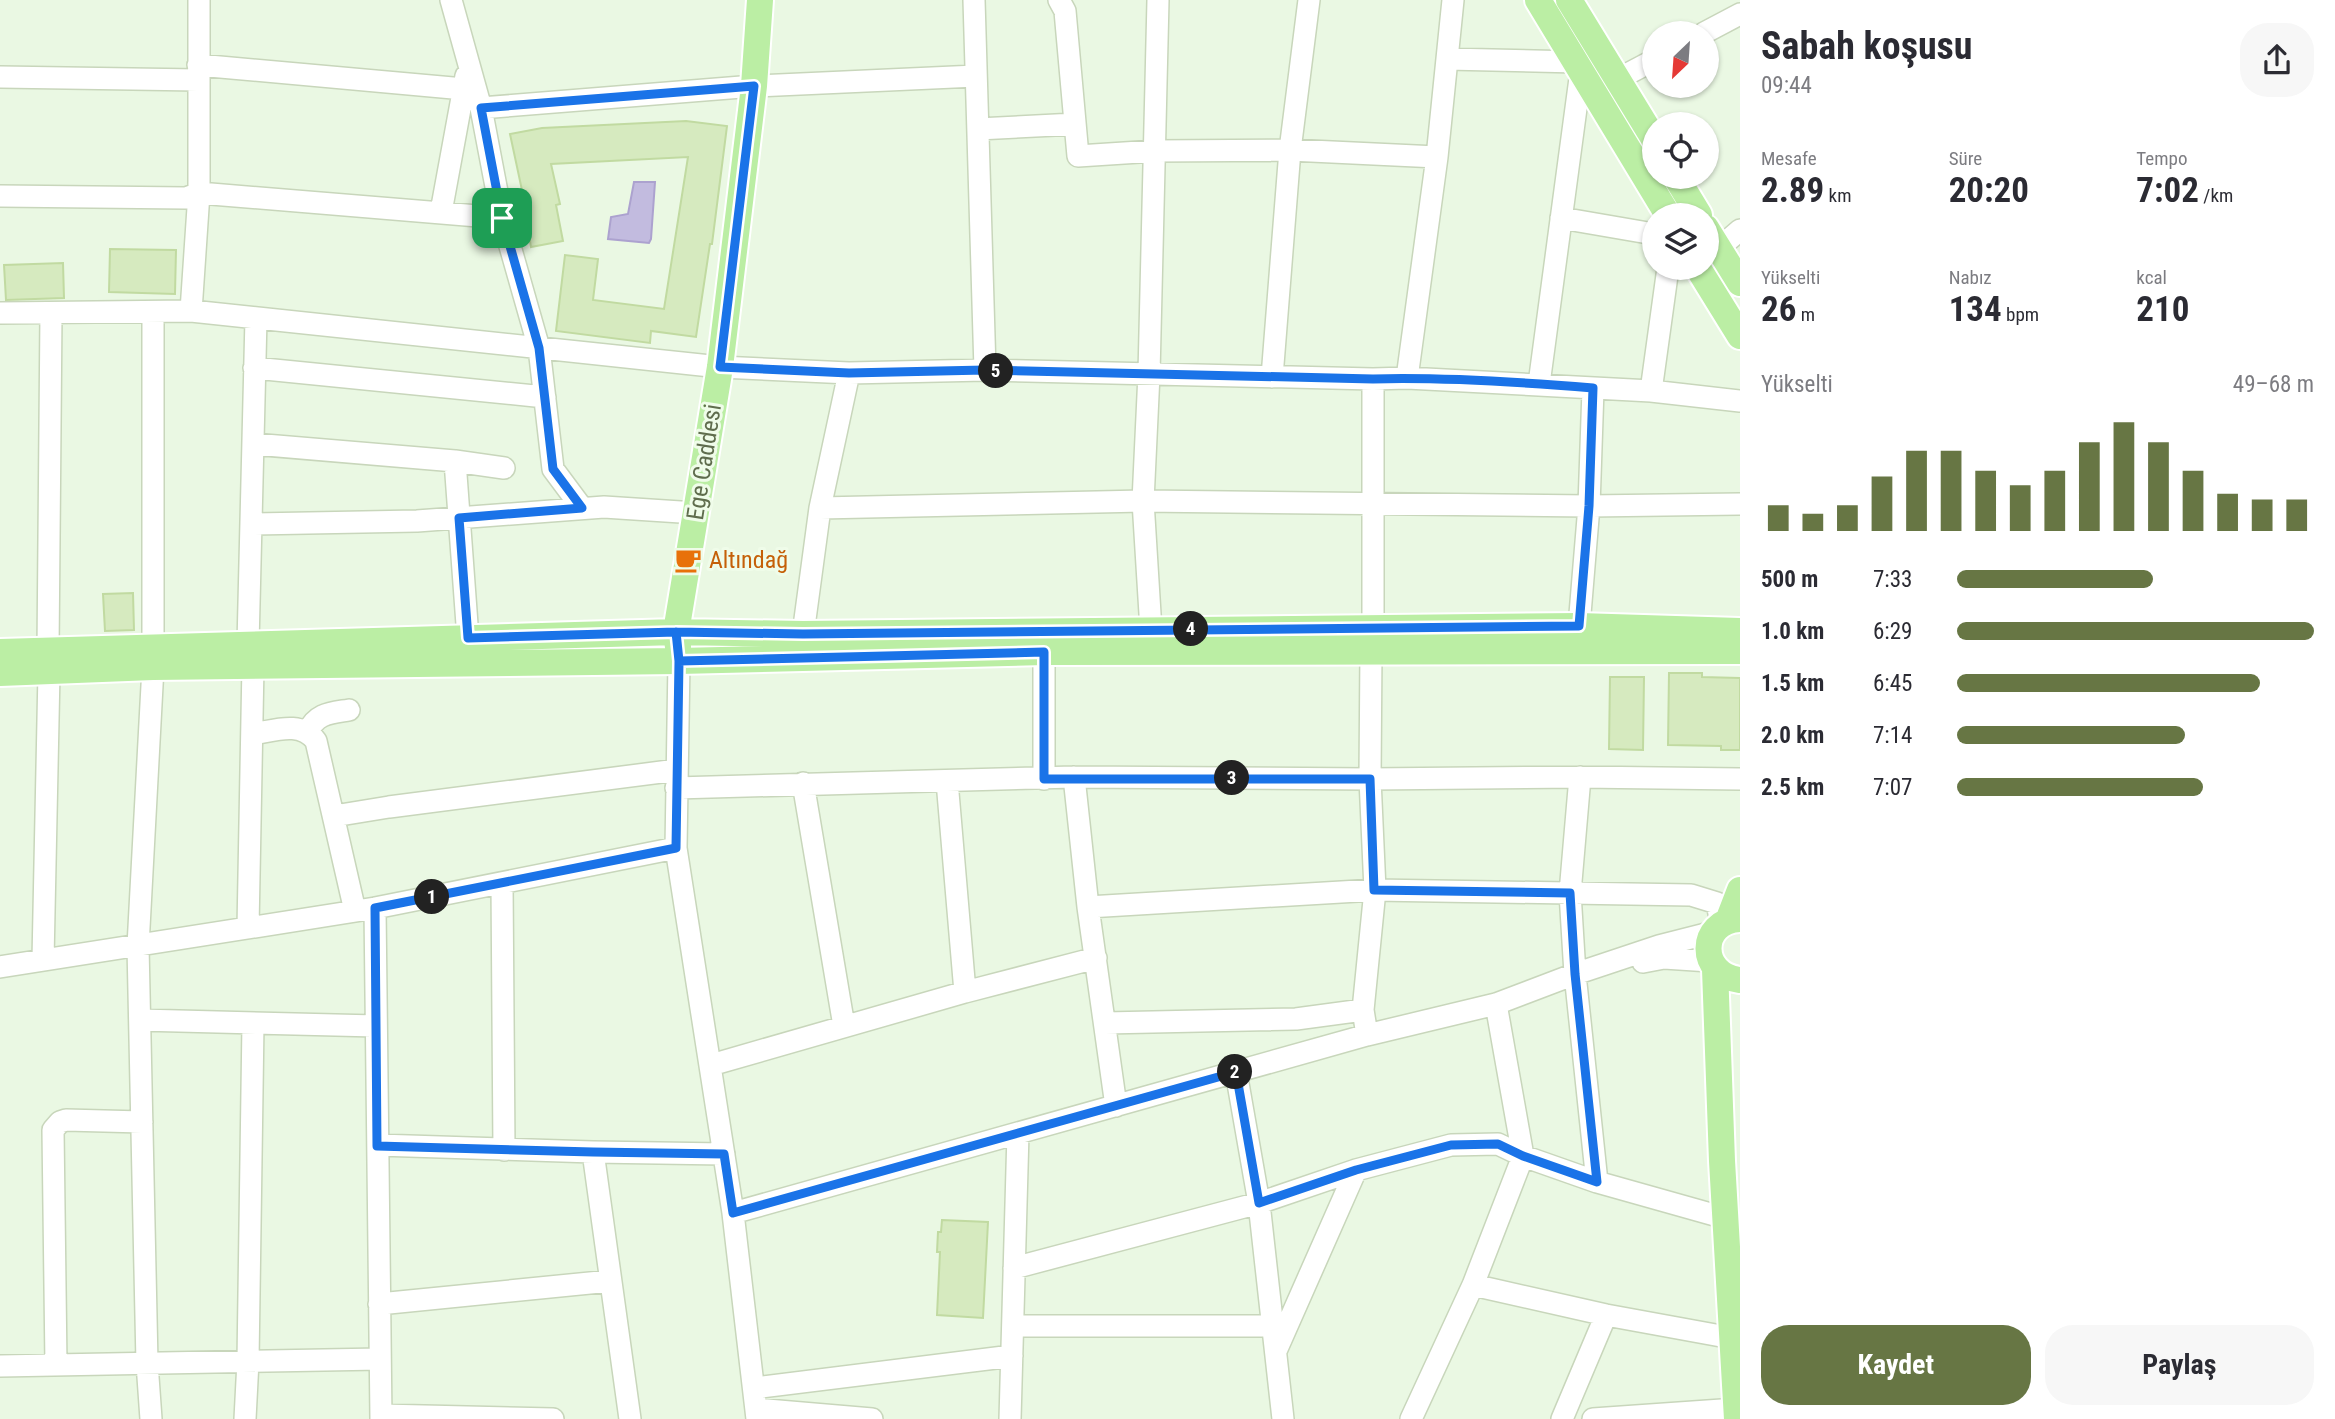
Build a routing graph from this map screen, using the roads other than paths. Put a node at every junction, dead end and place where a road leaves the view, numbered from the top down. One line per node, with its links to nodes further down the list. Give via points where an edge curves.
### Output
1 (198, 0): 17 (street)
2 (451, 0): 16 (street)
3 (760, 0): 21 (main road, Ege Caddesi)
4 (974, 0): 18 (street)
5 (1059, 0): 25 (street, via 1065,11)
6 (1158, 0): 28 (street)
7 (1309, 0): 27 (street)
8 (1453, 0): 13 (street)
9 (1538, 0): 14 (main road)
10 (1569, 0): 20 (main road)
11 (1740, 14): 12 (street)
12 (1719, 25)
13 (1447, 59): 14 (street); 29 (street)
14 (1579, 66): 32 (main road); 35 (street)
15 (1642, 66): 20 (street)
16 (468, 67): 22 (street); 23 (street)
17 (198, 72): 19 (street); 22 (street); 30 (street)
18 (976, 76): 21 (street); 26 (street)
19 (0, 77)
20 (1618, 79): 24 (main road)
21 (754, 86): 23 (street); 50 (main road, Ege Caddesi)
22 (464, 89): 33 (street)
23 (481, 108): 34 (street)
24 (1642, 119)
25 (1075, 124): 26 (street); 28 (street, via 1078,156)
26 (978, 129): 52 (street)
27 (1290, 150): 28 (street); 29 (street); 55 (street)
28 (1155, 151): 54 (street)
29 (1437, 157): 56 (street)
30 (199, 193): 31 (street, via 186,198); 33 (street); 43 (street)
31 (0, 196)
32 (1661, 203)
33 (440, 212): 34 (street)
34 (502, 218): 49 (street)
35 (1561, 218): 37 (street); 58 (street)
36 (1740, 230): 38 (street)
37 (1642, 232)
38 (1719, 236)
39 (1719, 249): 42 (main road)
40 (1666, 280): 60 (street)
41 (1705, 280): 48 (main road)
42 (1739, 280)
43 (191, 311): 44 (street); 47 (street)
44 (153, 312): 46 (street); 86 (street)
45 (0, 313): 46 (street)
46 (51, 313): 88 (street)
47 (256, 318): 49 (street); 51 (street)
48 (1740, 336)
49 (539, 348): 50 (street); 61 (street)
50 (720, 367): 53 (street); 72 (main road, Ege Caddesi)
51 (254, 369): 61 (street); 63 (street)
52 (985, 370): 53 (street); 54 (street)
53 (849, 373): 71 (street)
54 (1149, 374): 55 (street); 66 (street)
55 (1272, 377): 57 (street)
56 (1408, 378): 57 (street); 58 (street)
57 (1373, 379): 67 (street)
58 (1539, 384): 59 (street)
59 (1593, 388): 60 (street); 69 (street)
60 (1651, 391): 62 (street)
61 (545, 397): 70 (street, via 553,469)
62 (1740, 401)
63 (253, 444): 64 (street); 74 (street)
64 (455, 461): 65 (street); 73 (street)
65 (504, 468)
66 (1143, 501): 67 (street); 71 (street); 76 (street)
67 (1372, 503): 69 (street); 81 (street)
68 (1740, 504): 69 (street)
69 (1589, 506): 75 (street)
70 (582, 508): 72 (street); 73 (street)
71 (820, 508): 79 (street)
72 (696, 513): 78 (main road, Ege Caddesi)
73 (459, 518): 74 (street); 80 (street)
74 (251, 524): 85 (street)
75 (1579, 626): 77 (main road); 81 (main road)
76 (1152, 630): 79 (main road); 81 (main road)
77 (1740, 631)
78 (676, 632): 79 (main road); 80 (main road); 87 (main road, Ege Caddesi)
79 (803, 634)
80 (468, 638): 85 (main road)
81 (1372, 639): 82 (main road); 84 (main road); 97 (street)
82 (1740, 651)
83 (0, 652): 88 (main road)
84 (1044, 652): 87 (main road); 96 (street)
85 (250, 655): 86 (main road); 87 (main road); 92 (street)
86 (153, 657): 88 (main road); 111 (street)
87 (679, 661): 95 (street)
88 (48, 662): 89 (main road); 113 (street)
89 (0, 673)
90 (349, 710): 91 (street, via 320,715)
91 (308, 732): 92 (street, via 296,727); 101 (street, via 316,741)
92 (252, 734): 110 (street)
93 (1074, 777): 96 (street); 97 (street); 107 (street)
94 (1580, 777): 97 (street); 98 (street); 106 (street)
95 (677, 779): 100 (street); 101 (street); 102 (street)
96 (1044, 779): 99 (street)
97 (1370, 779): 104 (street)
98 (1740, 779)
99 (947, 781): 100 (street); 118 (street)
100 (803, 783): 125 (street)
101 (334, 816): 108 (street)
102 (676, 848): 103 (street); 127 (street)
103 (502, 883): 108 (street); 133 (street)
104 (1374, 890): 106 (street); 107 (street); 120 (street)
105 (1740, 890): 109 (main road)
106 (1570, 893): 109 (street, via 1691,895 1717,903); 116 (street)
107 (1088, 907): 112 (street)
108 (365, 910): 110 (street); 124 (street)
109 (1726, 924): 114 (main road, via 1709,941); 116 (street)
110 (248, 928): 111 (street)
111 (138, 946): 113 (street); 121 (street)
112 (1096, 958): 118 (street); 123 (street)
113 (43, 960): 115 (street)
114 (1712, 965): 116 (street, via 1664,958); 117 (main road, via 1722,975); 137 (main road)
115 (0, 967)
116 (1575, 974): 119 (street); 139 (street)
117 (1740, 980)
118 (965, 992): 125 (street)
119 (1496, 1004): 126 (street); 136 (street)
120 (1363, 1010): 123 (street, via 1296,1019); 126 (street)
121 (140, 1020): 122 (street); 130 (street)
122 (253, 1023): 124 (street); 154 (street)
123 (1105, 1023): 129 (street)
124 (376, 1026): 132 (street)
125 (844, 1026): 127 (street)
126 (1367, 1035): 128 (street)
127 (711, 1065): 135 (street)
128 (1236, 1072): 129 (street); 140 (street)
129 (1116, 1106): 131 (street)
130 (142, 1122): 155 (street); 156 (street, via 66,1120 55,1126 52,1134)
131 (1018, 1133): 141 (street); 143 (street)
132 (377, 1146): 133 (street); 146 (street)
133 (504, 1150): 134 (street)
134 (593, 1152): 135 (street); 144 (street)
135 (724, 1154): 141 (street)
136 (1523, 1156): 138 (street, via 1498,1144 1451,1145); 139 (street); 145 (street)
137 (1731, 1161): 142 (main road)
138 (1356, 1170): 140 (street); 151 (street)
139 (1597, 1182): 142 (street)
140 (1259, 1203): 143 (street); 149 (street)
141 (733, 1213): 158 (street)
142 (1725, 1218): 150 (main road)
143 (1014, 1268): 148 (street)
144 (610, 1281): 146 (street); 166 (street)
145 (1473, 1285): 147 (street); 170 (street)
146 (379, 1304): 153 (street)
147 (1606, 1315): 150 (street); 171 (street)
148 (1013, 1326): 149 (street); 152 (street)
149 (1272, 1326): 151 (street)
150 (1732, 1338): 160 (main road)
151 (1275, 1354): 169 (street)
152 (1012, 1356): 158 (street); 168 (street)
153 (380, 1359): 154 (street); 161 (street)
154 (248, 1361): 155 (street); 163 (street)
155 (147, 1363): 156 (street); 162 (street)
156 (55, 1365): 157 (street)
157 (0, 1366)
158 (754, 1388): 159 (street)
159 (756, 1414): 167 (street)
160 (1736, 1414): 172 (street)
161 (381, 1417): 164 (street)
162 (151, 1419)
163 (245, 1419)
164 (537, 1419): 165 (street)
165 (553, 1419)
166 (630, 1419)
167 (872, 1419)
168 (1010, 1419)
169 (1283, 1419)
170 (1410, 1419)
171 (1562, 1419)
172 (1598, 1419)

